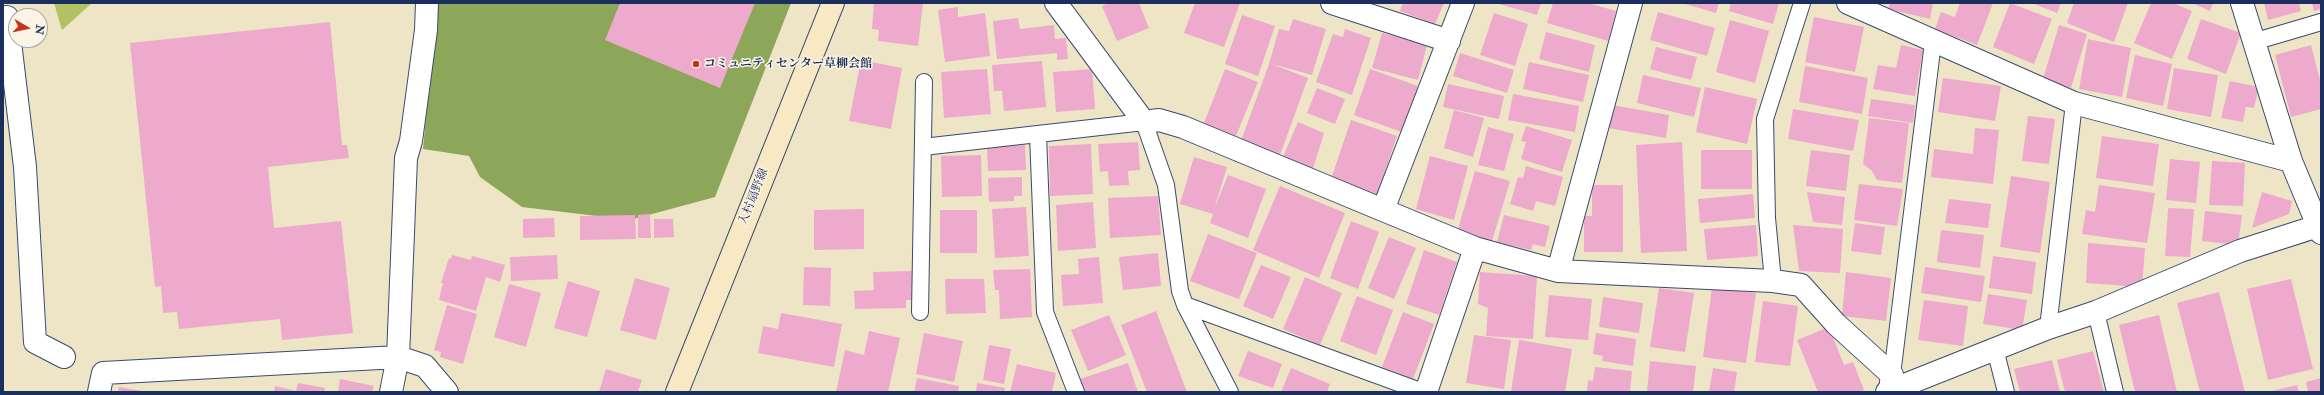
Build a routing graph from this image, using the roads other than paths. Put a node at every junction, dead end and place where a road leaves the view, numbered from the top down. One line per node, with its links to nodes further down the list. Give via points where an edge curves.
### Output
1 (427, 3): 32 (street, via 426,30 411,141 406,158)
2 (833, 3): 37 (street, 入村扇野線)
3 (1056, 3): 17 (street)
4 (1332, 3): 12 (street)
5 (1463, 3): 12 (street)
6 (1631, 3): 24 (street)
7 (1802, 3): 25 (lane, via 1765,119 1767,218)
8 (1848, 3): 13 (street)
9 (2242, 3): 14 (street)
10 (7, 17): 31 (street, via 25,167 35,342)
11 (2321, 22): 14 (lane)
12 (1449, 41): 21 (street)
13 (1933, 42): 16 (street); 33 (lane)
14 (2252, 42): 20 (street)
15 (924, 82): 19 (lane)
16 (2074, 104): 20 (street); 29 (lane)
17 (1144, 122): 18 (lane); 21 (street, via 1159,120 1183,127); 26 (lane, via 1166,186 1180,291)
18 (1038, 135): 19 (lane); 38 (lane, via 1045,312)
19 (923, 147): 27 (lane)
20 (2291, 161): 22 (street)
21 (1383, 210): 23 (street)
22 (2320, 228): 28 (street, via 2240,251)
23 (1475, 248): 24 (street); 40 (street)
24 (1558, 271): 25 (street)
25 (1773, 280): 33 (street, via 1801,285)
26 (1185, 305): 39 (lane); 40 (lane)
27 (920, 312)
28 (2096, 312): 29 (street); 42 (lane)
29 (2048, 328): 30 (street)
30 (1995, 349): 33 (street); 41 (lane)
31 (64, 357)
32 (398, 357): 34 (street, via 103,373); 35 (street); 36 (street, via 425,366)
33 (1890, 386)
34 (99, 392)
35 (391, 392)
36 (447, 392)
37 (677, 392)
38 (1076, 392)
39 (1230, 392)
40 (1425, 392)
41 (2006, 392)
42 (2115, 392)

